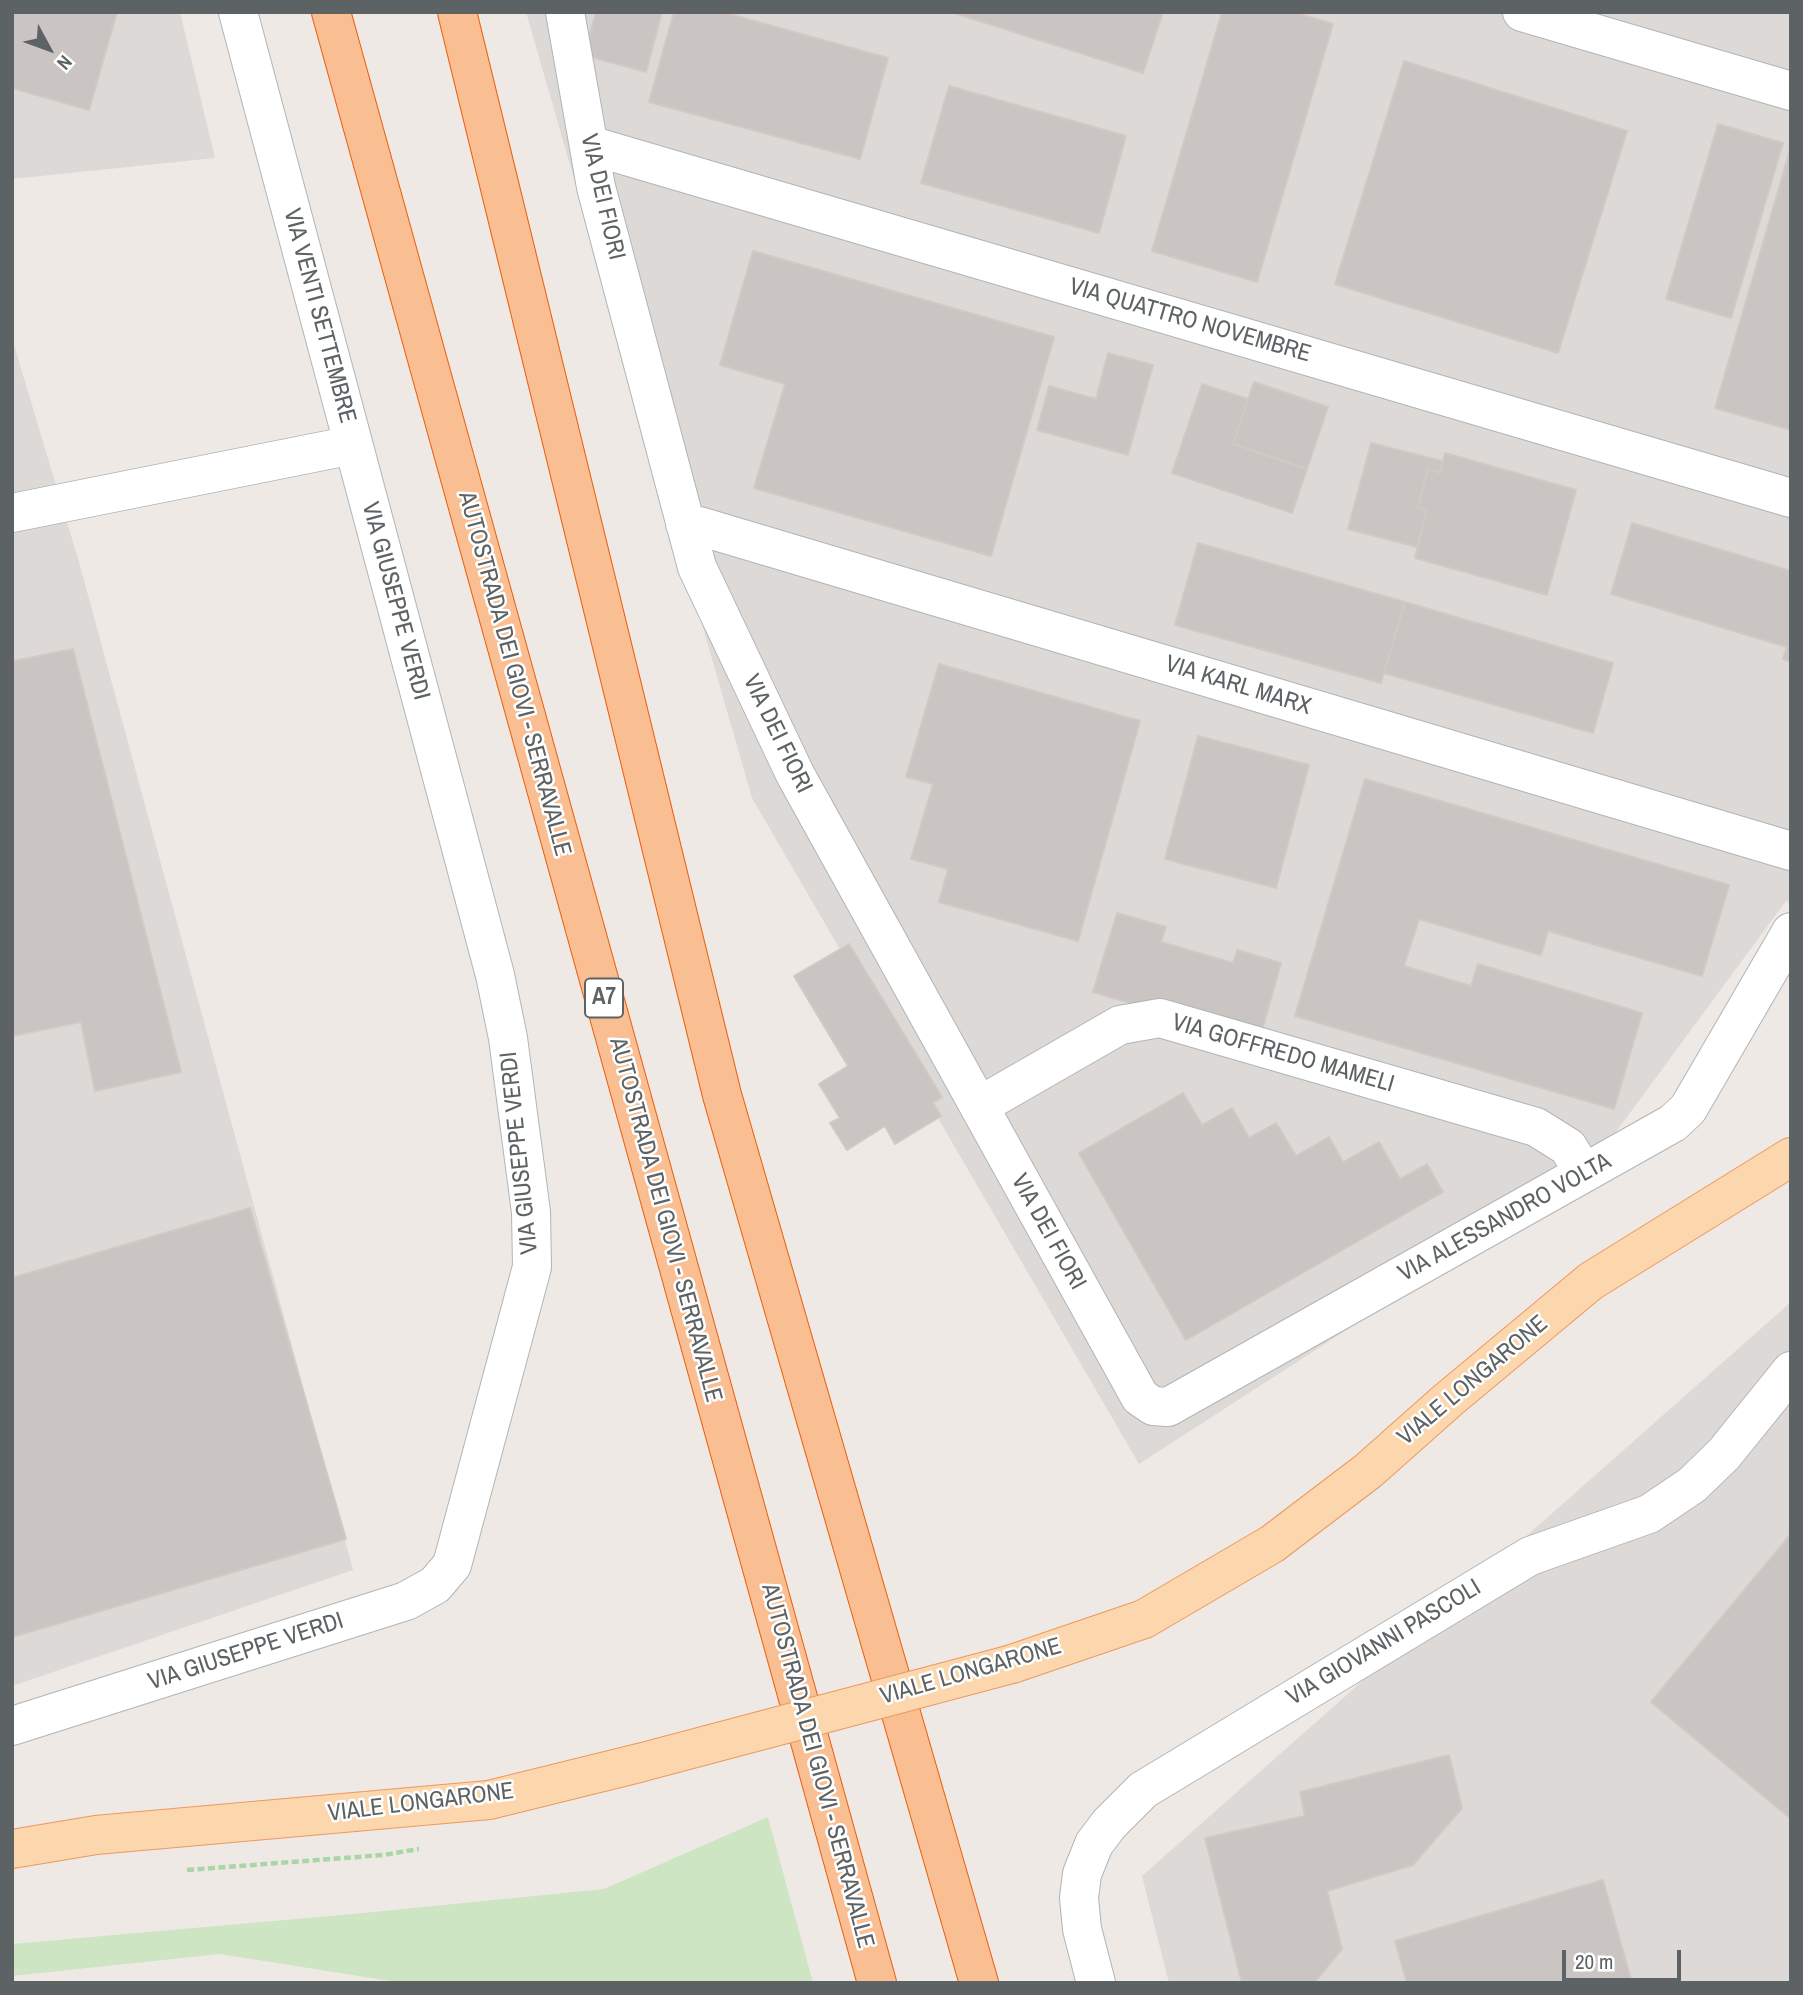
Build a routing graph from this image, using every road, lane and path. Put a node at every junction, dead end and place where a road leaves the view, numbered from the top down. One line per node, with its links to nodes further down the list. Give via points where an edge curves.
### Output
1 (238, 12): 8 (street, VIA VENTI SETTEMBRE)
2 (331, 12): 21 (highway, AUTOSTRADA DEI GIOVI - SERRAVALLE / A7)
3 (457, 12): 22 (highway, via 722,1095)
4 (565, 12): 7 (street, VIA DEI FIORI)
5 (1522, 12): 6 (street)
6 (1791, 92)
7 (589, 145): 9 (street, VIA QUATTRO NOVEMBRE); 11 (street, VIA DEI FIORI, via 596,187)
8 (354, 445): 10 (street, VIA VENTI SETTEMBRE); 19 (street, VIA GIUSEPPE VERDI, via 495,975 531,1212 533,1267 452,1564 435,1584 406,1601)
9 (1791, 498)
10 (12, 513)
11 (685, 524): 12 (street, VIA KARL MARX); 14 (street, VIA DEI FIORI, via 697,567 795,774)
12 (1791, 851)
13 (1791, 932): 16 (street, VIA ALESSANDRO VOLTA, via 1688,1109 1673,1123)
14 (979, 1106): 16 (street, VIA GOFFREDO MAMELI, via 1120,1025 1160,1018 1536,1127 1568,1147); 18 (street, VIA DEI FIORI)
15 (1791, 1157): 20 (main road, VIALE LONGARONE, bridge, via 1591,1281 1368,1471 1272,1544 1144,1619 1012,1664 489,1800 96,1835)
16 (1584, 1173): 18 (street, VIA ALESSANDRO VOLTA, via 1168,1407 1153,1406)
17 (1791, 1371): 23 (street, VIA GIOVANNI PASCOLI, via 1724,1454 1692,1485 1649,1514 1530,1556 1143,1790 1094,1844 1082,1874 1082,1929)
18 (1140, 1397)
19 (12, 1726)
20 (12, 1849)
21 (877, 1983)
22 (979, 1983)
23 (1096, 1983)

